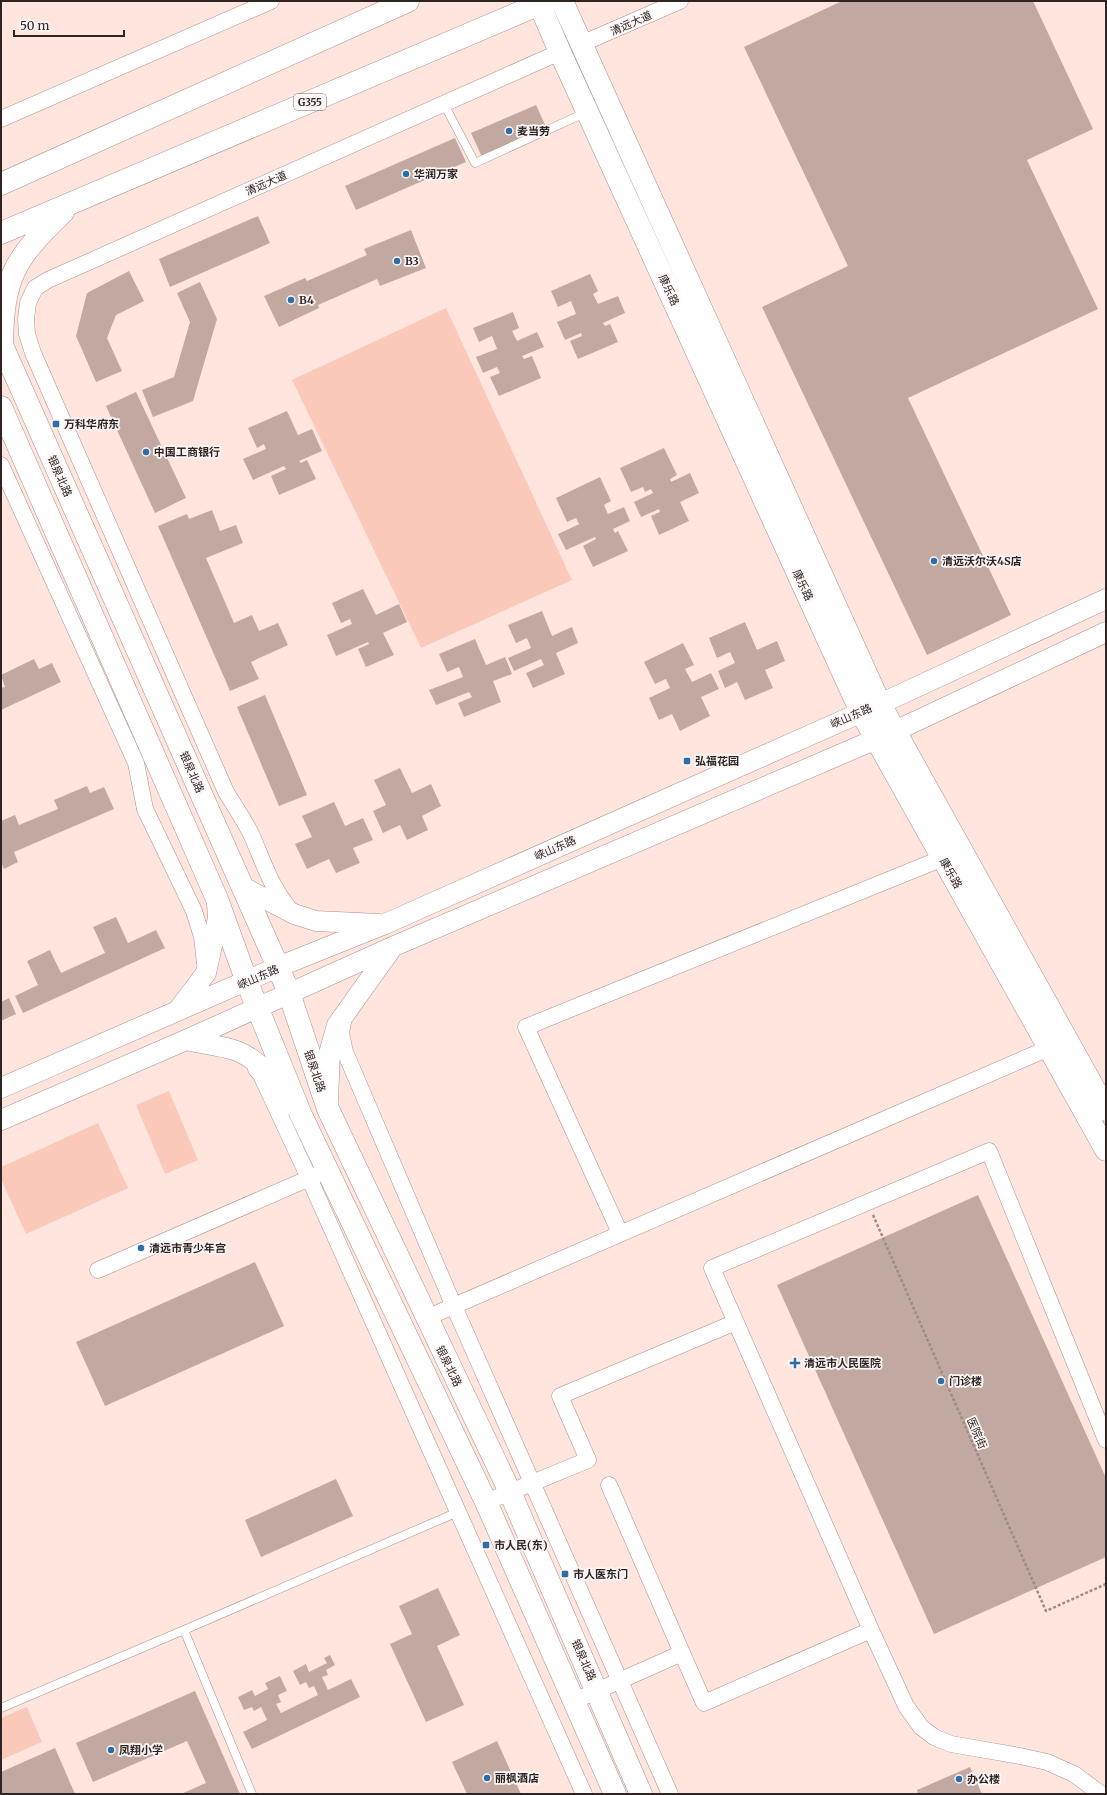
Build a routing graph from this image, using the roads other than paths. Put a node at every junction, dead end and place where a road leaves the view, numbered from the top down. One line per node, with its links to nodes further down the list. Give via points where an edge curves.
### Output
1 (271, 1): 10 (street)
2 (408, 1): 11 (main road)
3 (562, 1): 6 (main road, 康乐路)
4 (680, 1): 6 (street, 清远大道)
5 (542, 2): 7 (main road, 康乐路); 12 (main road, G355)
6 (581, 44): 19 (main road, 康乐路)
7 (560, 52): 8 (street, 清远大道); 9 (main road, 康乐路)
8 (444, 104): 9 (lane, via 475,163); 25 (street, 清远大道, via 56,276 35,288 28,303 27,334 33,353 226,792 251,834 277,894)
9 (587, 112): 19 (main road, 康乐路)
10 (1, 119)
11 (1, 184)
12 (72, 203): 13 (main road, G355); 14 (main road, via 23,253 13,272 6,292)
13 (1, 233)
14 (2, 345): 23 (main road, 银泉北路)
15 (1, 407): 24 (main road)
16 (1, 465): 29 (street, via 136,763 145,809 194,911 202,937)
17 (1106, 599): 19 (street, 峡山东路)
18 (1106, 632): 20 (street)
19 (870, 708): 20 (main road, 康乐路); 21 (main road, 康乐路); 26 (street, 峡山东路)
20 (895, 731): 21 (street); 40 (main road, 康乐路)
21 (876, 739): 22 (main road, 康乐路); 27 (street)
22 (943, 858): 36 (main road, 康乐路); 45 (street, via 526,1027)
23 (243, 887): 25 (street); 28 (main road, 银泉北路)
24 (217, 899): 29 (street, via 218,918); 30 (main road)
25 (294, 914): 26 (street, via 316,921)
26 (385, 924): 28 (street, 峡山东路)
27 (392, 947): 31 (street); 33 (street)
28 (278, 967): 30 (street, 峡山东路); 31 (main road, 银泉北路)
29 (206, 973): 34 (street)
30 (247, 982): 32 (main road); 34 (street, 峡山东路)
31 (289, 992): 32 (street); 39 (main road, 银泉北路)
32 (258, 1007): 35 (street); 41 (main road)
33 (347, 1009): 39 (street, via 337,1024 330,1050); 47 (street, via 341,1033 345,1052)
34 (178, 1011): 38 (street, 峡山东路)
35 (186, 1040): 37 (street); 42 (street)
36 (1049, 1048): 43 (main road, 康乐路); 45 (street)
37 (236, 1051): 41 (street, via 259,1064); 44 (street, via 261,1075)
38 (1, 1088)
39 (328, 1109): 48 (main road, 银泉北路)
40 (1106, 1110)
41 (301, 1115): 44 (main road)
42 (1, 1120)
43 (1106, 1150)
44 (318, 1174): 46 (street); 54 (main road); 55 (street)
45 (620, 1233): 47 (street)
46 (98, 1270)
47 (453, 1304): 48 (street); 51 (street)
48 (426, 1318): 53 (main road, 银泉北路)
49 (736, 1322): 50 (street, via 712,1268 989,1151); 51 (street, via 560,1396 588,1460); 57 (street)
50 (1106, 1440)
51 (532, 1483): 53 (street); 59 (street)
52 (609, 1485): 58 (street)
53 (510, 1492): 54 (street); 60 (main road, 银泉北路)
54 (486, 1502): 61 (main road)
55 (458, 1512): 56 (lane); 64 (street)
56 (184, 1630): 62 (lane); 63 (lane)
57 (871, 1630): 58 (street, via 704,1703); 68 (street, via 906,1706 920,1727 951,1744 1046,1762 1074,1774)
58 (682, 1653): 59 (street)
59 (620, 1680): 60 (street); 67 (street)
60 (597, 1691): 61 (street); 66 (main road, 银泉北路)
61 (574, 1701): 65 (main road)
62 (1, 1708)
63 (252, 1794)
64 (584, 1794)
65 (615, 1794)
66 (641, 1794)
67 (670, 1794)
68 (1101, 1794)

